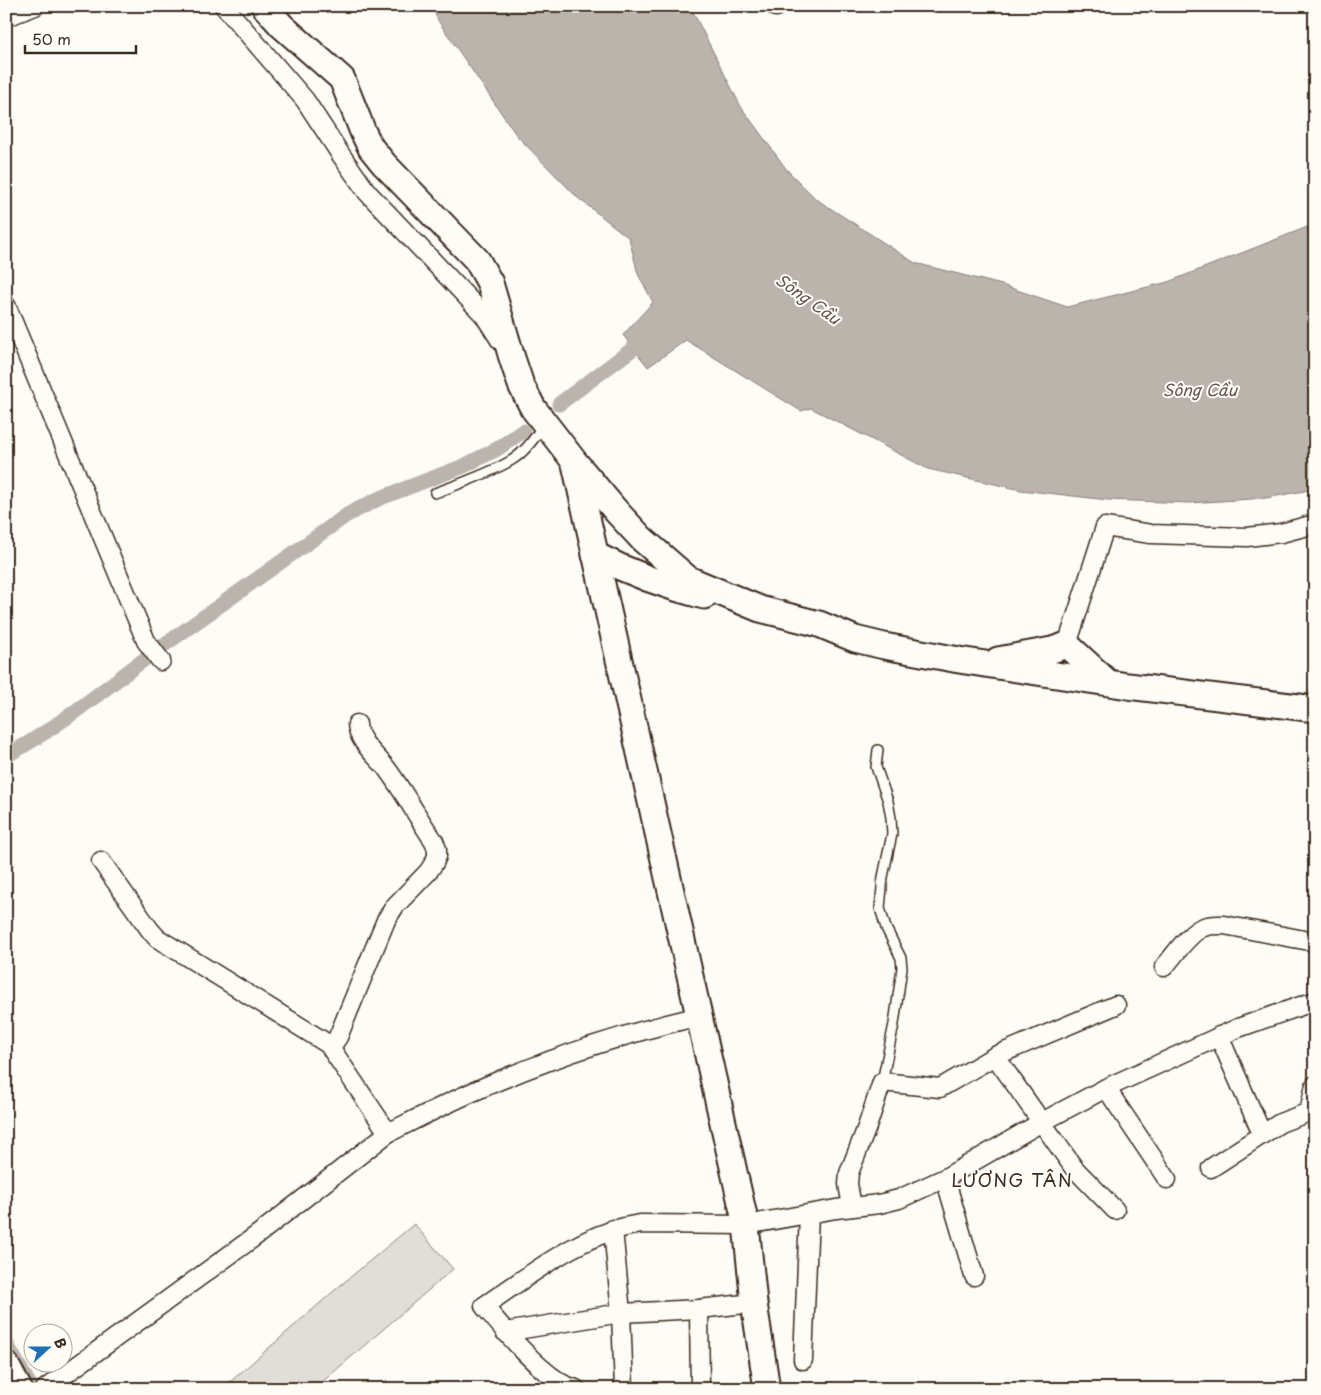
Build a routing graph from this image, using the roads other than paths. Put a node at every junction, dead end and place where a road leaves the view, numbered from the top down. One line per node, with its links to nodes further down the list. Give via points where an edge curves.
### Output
1 (35, 6): 4 (street)
2 (224, 6): 6 (street, via 305,100 367,192 484,315)
3 (264, 6): 6 (main road, via 342,79 371,148 477,260 494,292)
4 (6, 17)
5 (6, 305): 14 (street, via 146,641)
6 (512, 358): 7 (main road, via 525,393)
7 (544, 422): 8 (main road); 9 (lane, via 526,449 512,460)
8 (574, 461): 11 (main road); 12 (main road, via 642,539 688,579)
9 (435, 493)
10 (1315, 524): 13 (street, via 1247,537 1151,534 1105,527)
11 (594, 556): 12 (main road, via 668,587); 27 (main road)
12 (760, 609): 15 (main road, via 819,624 855,639)
13 (1067, 645): 15 (main road); 16 (main road)
14 (161, 661)
15 (984, 664): 16 (main road)
16 (1107, 682): 17 (main road)
17 (1243, 700): 18 (main road); 19 (main road)
18 (1315, 709)
19 (1315, 722)
20 (357, 724): 29 (street, via 360,735 387,769 434,842 437,856 428,872 406,893 386,920)
21 (878, 750): 31 (lane, via 876,767 888,801 892,834 880,908 902,968)
22 (101, 860): 29 (street, via 157,938 322,1038)
23 (1315, 942): 24 (street, via 1212,925 1195,932)
24 (1164, 967)
25 (1315, 1001): 28 (street)
26 (1116, 1005): 30 (street)
27 (700, 1016): 35 (street, via 651,1027 542,1064 476,1090); 43 (main road)
28 (1219, 1036): 33 (street); 36 (street)
29 (331, 1047): 35 (street)
30 (995, 1056): 31 (street, via 940,1088); 34 (street)
31 (882, 1082): 40 (street, via 848,1173)
32 (1315, 1085): 36 (street, via 1309,1112 1286,1120)
33 (1106, 1088): 34 (street); 39 (street)
34 (1042, 1122): 38 (street); 41 (street, via 1074,1168)
35 (388, 1133): 53 (street, via 257,1235)
36 (1262, 1134): 37 (street)
37 (1211, 1168)
38 (945, 1178): 40 (street, via 899,1199); 45 (street)
39 (1167, 1179)
40 (852, 1207): 42 (street)
41 (1115, 1210)
42 (809, 1214): 43 (street); 50 (street)
43 (746, 1226): 44 (street, via 642,1224); 46 (main road)
44 (612, 1229): 48 (street); 49 (street, via 569,1250 484,1306)
45 (974, 1276)
46 (754, 1303): 47 (street); 57 (main road)
47 (699, 1308): 48 (street); 56 (street)
48 (621, 1313): 49 (street); 55 (street)
49 (505, 1332): 54 (street, via 560,1383)
50 (803, 1360)
51 (6, 1365): 52 (main road)
52 (19, 1389)
53 (44, 1389)
54 (576, 1389)
55 (624, 1389)
56 (700, 1389)
57 (767, 1389)

